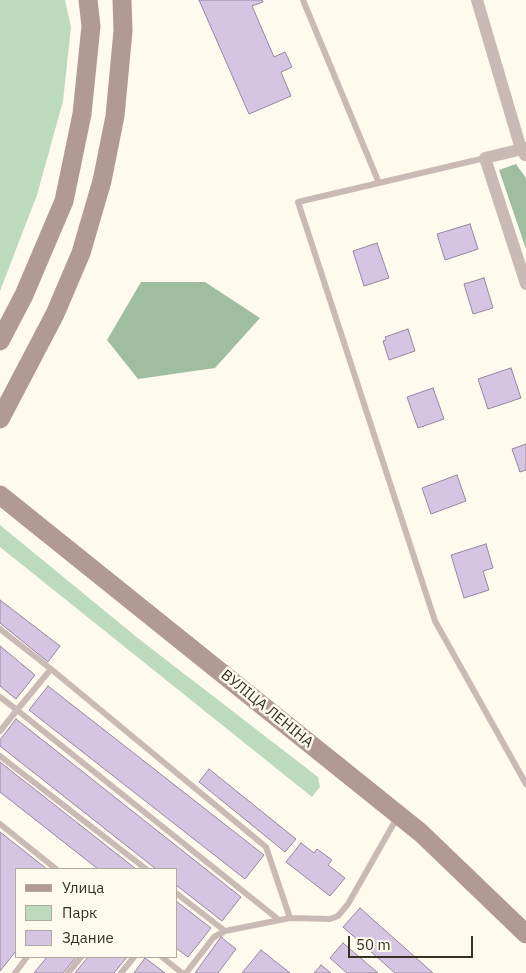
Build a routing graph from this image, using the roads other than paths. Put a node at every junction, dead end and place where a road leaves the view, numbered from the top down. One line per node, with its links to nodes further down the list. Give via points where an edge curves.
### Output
1 (88, 0): 9 (main road, via 92,26 82,114 64,201 24,295)
2 (122, 0): 10 (main road, via 115,116 100,190 81,253 55,314)
3 (303, 0): 7 (lane)
4 (477, 0): 5 (street)
5 (524, 151): 6 (street)
6 (485, 158): 7 (lane); 8 (street)
7 (379, 183): 18 (lane, via 298,202 435,621)
8 (526, 284)
9 (0, 341)
10 (0, 419)
11 (0, 495): 19 (main road, ВУЛІЦА ЛЕНІНА)
12 (0, 629): 13 (lane)
13 (51, 669): 15 (lane); 24 (lane, via 266,847)
14 (0, 697): 15 (lane)
15 (17, 710): 16 (lane); 25 (lane)
16 (0, 731)
17 (0, 756): 22 (lane)
18 (526, 784)
19 (399, 815): 24 (lane, via 338,916 330,919); 27 (main road, ВУЛІЦА ЛЕНІНА, via 422,833)
20 (0, 824): 21 (lane)
21 (55, 868)
22 (145, 868)
23 (178, 895): 26 (lane)
24 (290, 918): 25 (lane)
25 (278, 920): 26 (lane)
26 (225, 931): 36 (lane, via 214,937)
27 (526, 934)
28 (26, 958): 32 (lane)
29 (80, 958): 33 (lane)
30 (133, 958): 34 (lane)
31 (163, 958): 35 (lane)
32 (14, 973)
33 (68, 973)
34 (121, 973)
35 (182, 973)
36 (186, 973)

